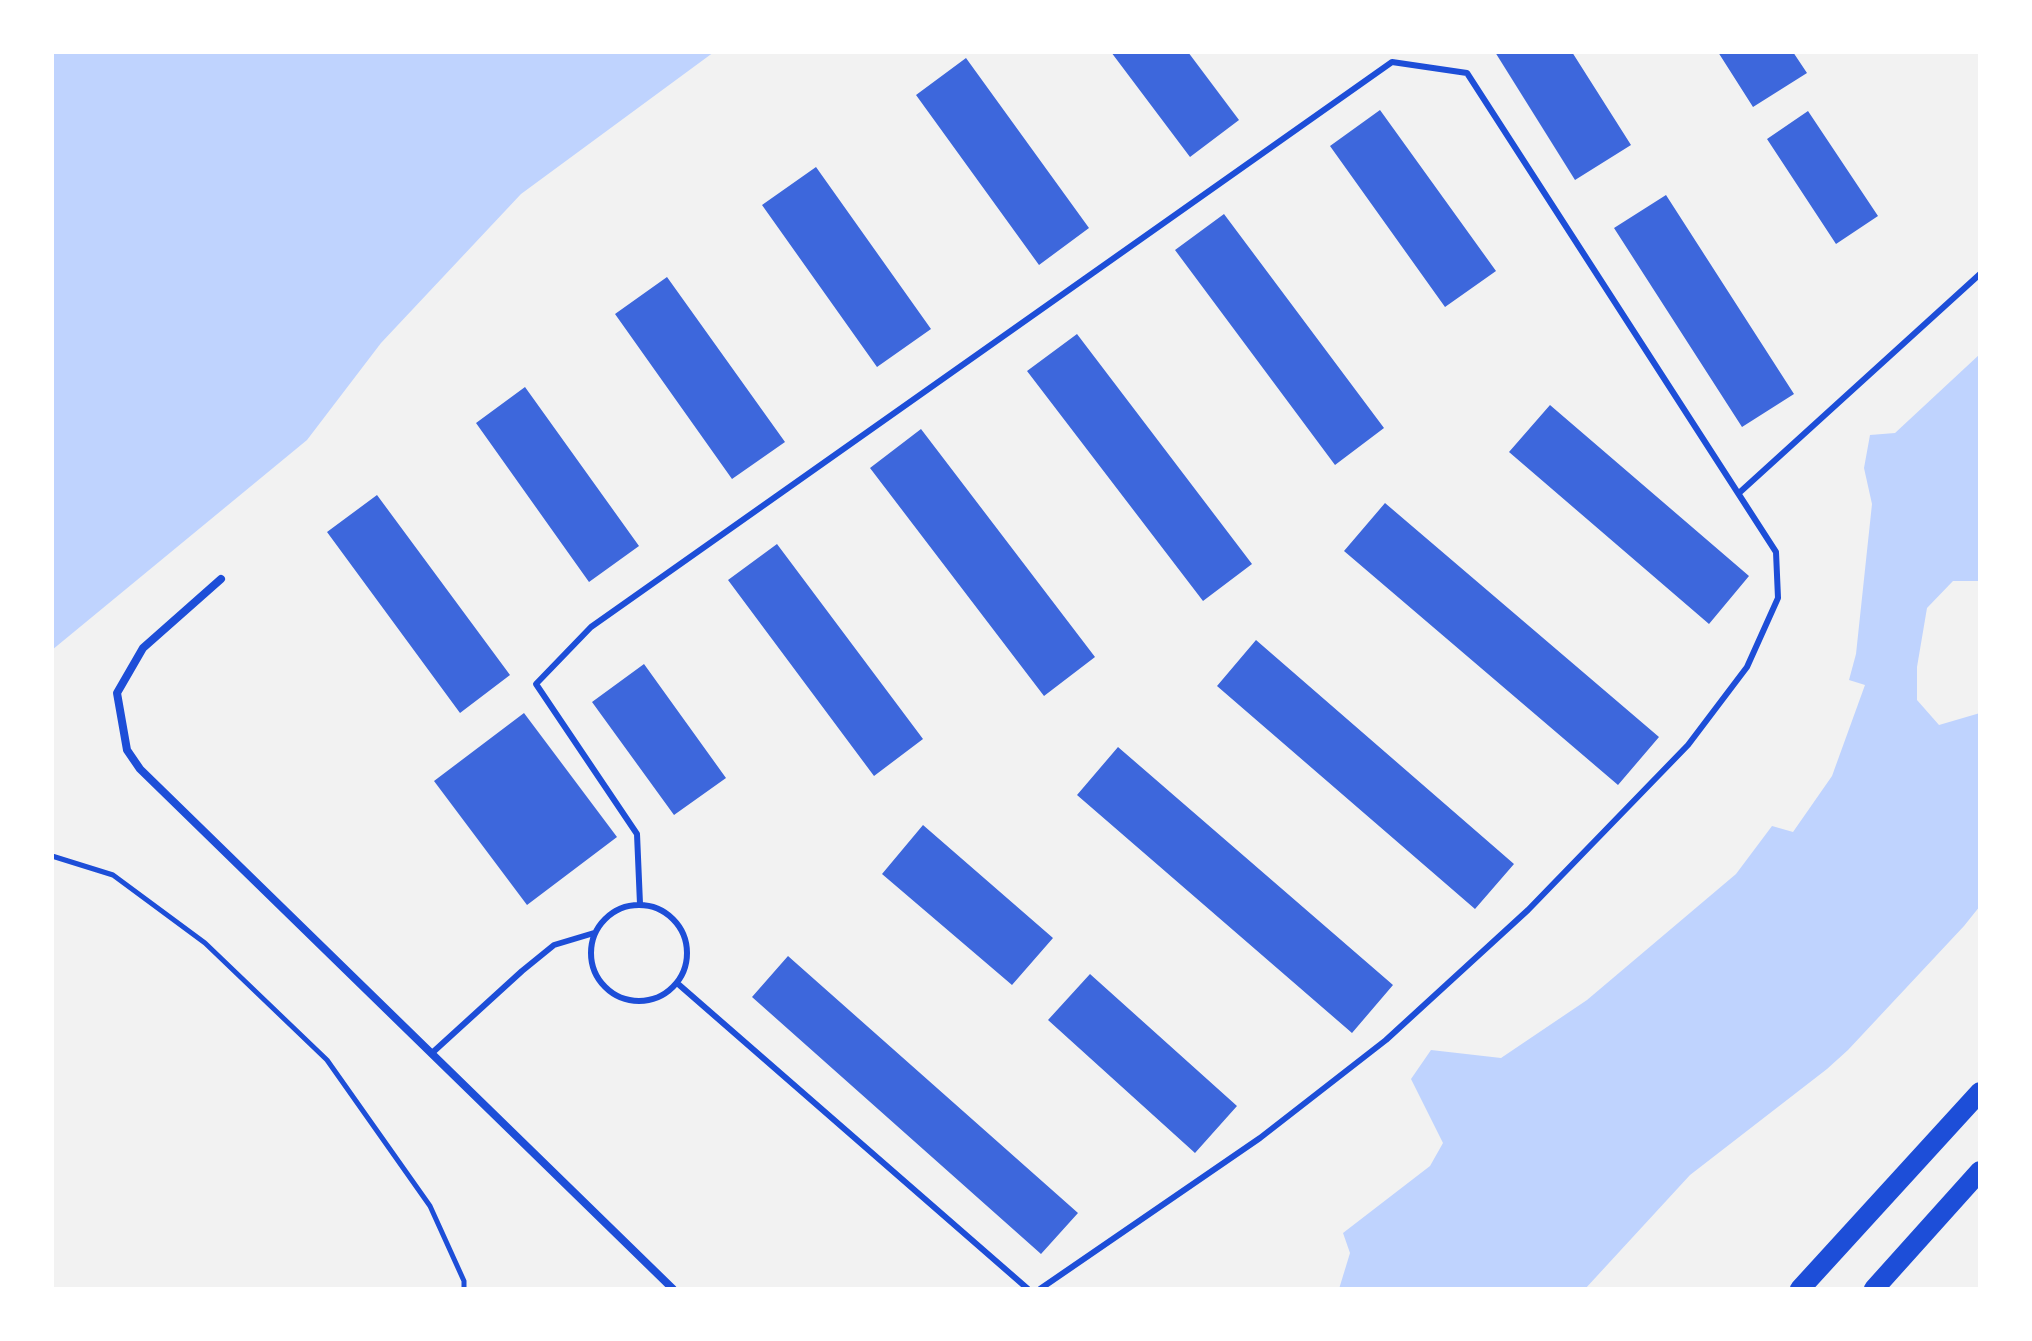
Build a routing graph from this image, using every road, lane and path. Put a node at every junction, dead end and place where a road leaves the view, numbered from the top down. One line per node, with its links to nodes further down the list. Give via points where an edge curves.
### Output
1 (1980, 274): 2 (lane)
2 (1739, 493): 5 (lane, via 1467,73 1392,62 591,627 536,684 637,834); 14 (lane, via 1776,552 1778,598 1747,667 1688,745 1528,910 1386,1040 1260,1138)
3 (221, 579): 8 (street, via 143,648 117,693 127,750 140,769)
4 (52, 856): 11 (path, via 113,875 148,900 205,943 327,1060 430,1206)
5 (640, 904): 6 (lane, via 605,917); 7 (lane, via 657,907 682,932 687,949)
6 (594, 933): 7 (lane, via 593,971 622,998 642,1001 661,996); 8 (lane, via 554,945)
7 (677, 983): 13 (lane)
8 (432, 1053): 12 (street)
9 (1980, 1092): 15 (main road)
10 (1980, 1171): 16 (main road)
11 (464, 1289)
12 (673, 1289)
13 (1028, 1289)
14 (1040, 1289)
15 (1800, 1289)
16 (1874, 1289)

